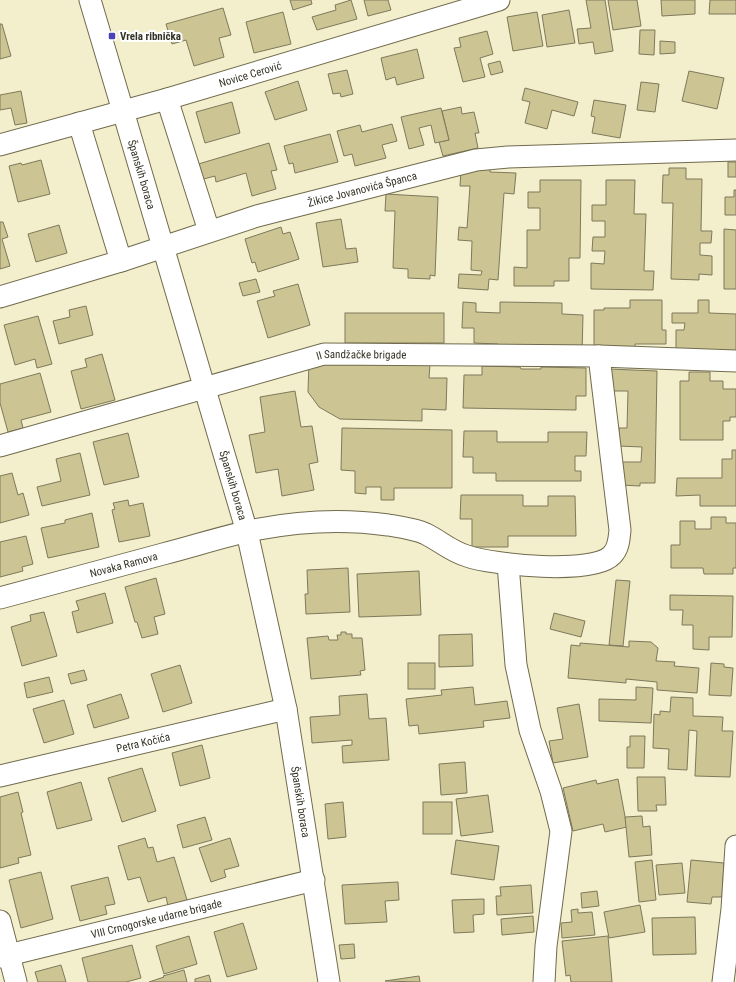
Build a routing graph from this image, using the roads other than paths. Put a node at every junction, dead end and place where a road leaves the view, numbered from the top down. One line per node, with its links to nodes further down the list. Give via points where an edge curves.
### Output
1 (90, 0): 4 (street, Španskih boraca)
2 (499, 0): 3 (street, Novice Cerović)
3 (167, 99): 4 (street, Novice Cerović); 8 (street)
4 (123, 110): 5 (street, Novice Cerović); 9 (street, Španskih boraca)
5 (79, 123): 6 (street, Novice Cerović); 10 (street)
6 (0, 146)
7 (736, 150): 8 (street, Žikice Jovanovića Španca, via 476,160 257,216)
8 (209, 231): 9 (street, Žikice Jovanovića Španca)
9 (162, 247): 10 (street, Žikice Jovanovića Španca); 14 (street, Španskih boraca)
10 (121, 261): 11 (street, Žikice Jovanovića Španca)
11 (0, 297)
12 (599, 356): 13 (street, II Sandžačke brigade); 14 (street, II Sandžačke brigade, via 324,354); 17 (street, Novaka Ramova, via 620,522 619,544 612,555 604,561 590,565)
13 (736, 361)
14 (205, 388): 15 (street, II Sandžačke brigade); 16 (street, Španskih boraca)
15 (0, 446)
16 (247, 532): 17 (street, Novaka Ramova, via 310,522 386,525 425,534 467,557); 18 (street, Novaka Ramova); 19 (street, Španskih boraca)
17 (508, 564): 27 (street, via 516,665 530,730 551,791 561,832 546,946)
18 (0, 598)
19 (286, 709): 20 (street, Petra Kočića); 22 (street, Španskih boraca)
20 (0, 776)
21 (736, 846): 28 (street, via 732,909)
22 (314, 880): 24 (street, VIII Crnogorske udarne brigade); 26 (street, Španskih boraca)
23 (0, 921): 24 (street)
24 (4, 956): 25 (street)
25 (16, 982)
26 (329, 982)
27 (544, 982)
28 (723, 982)

